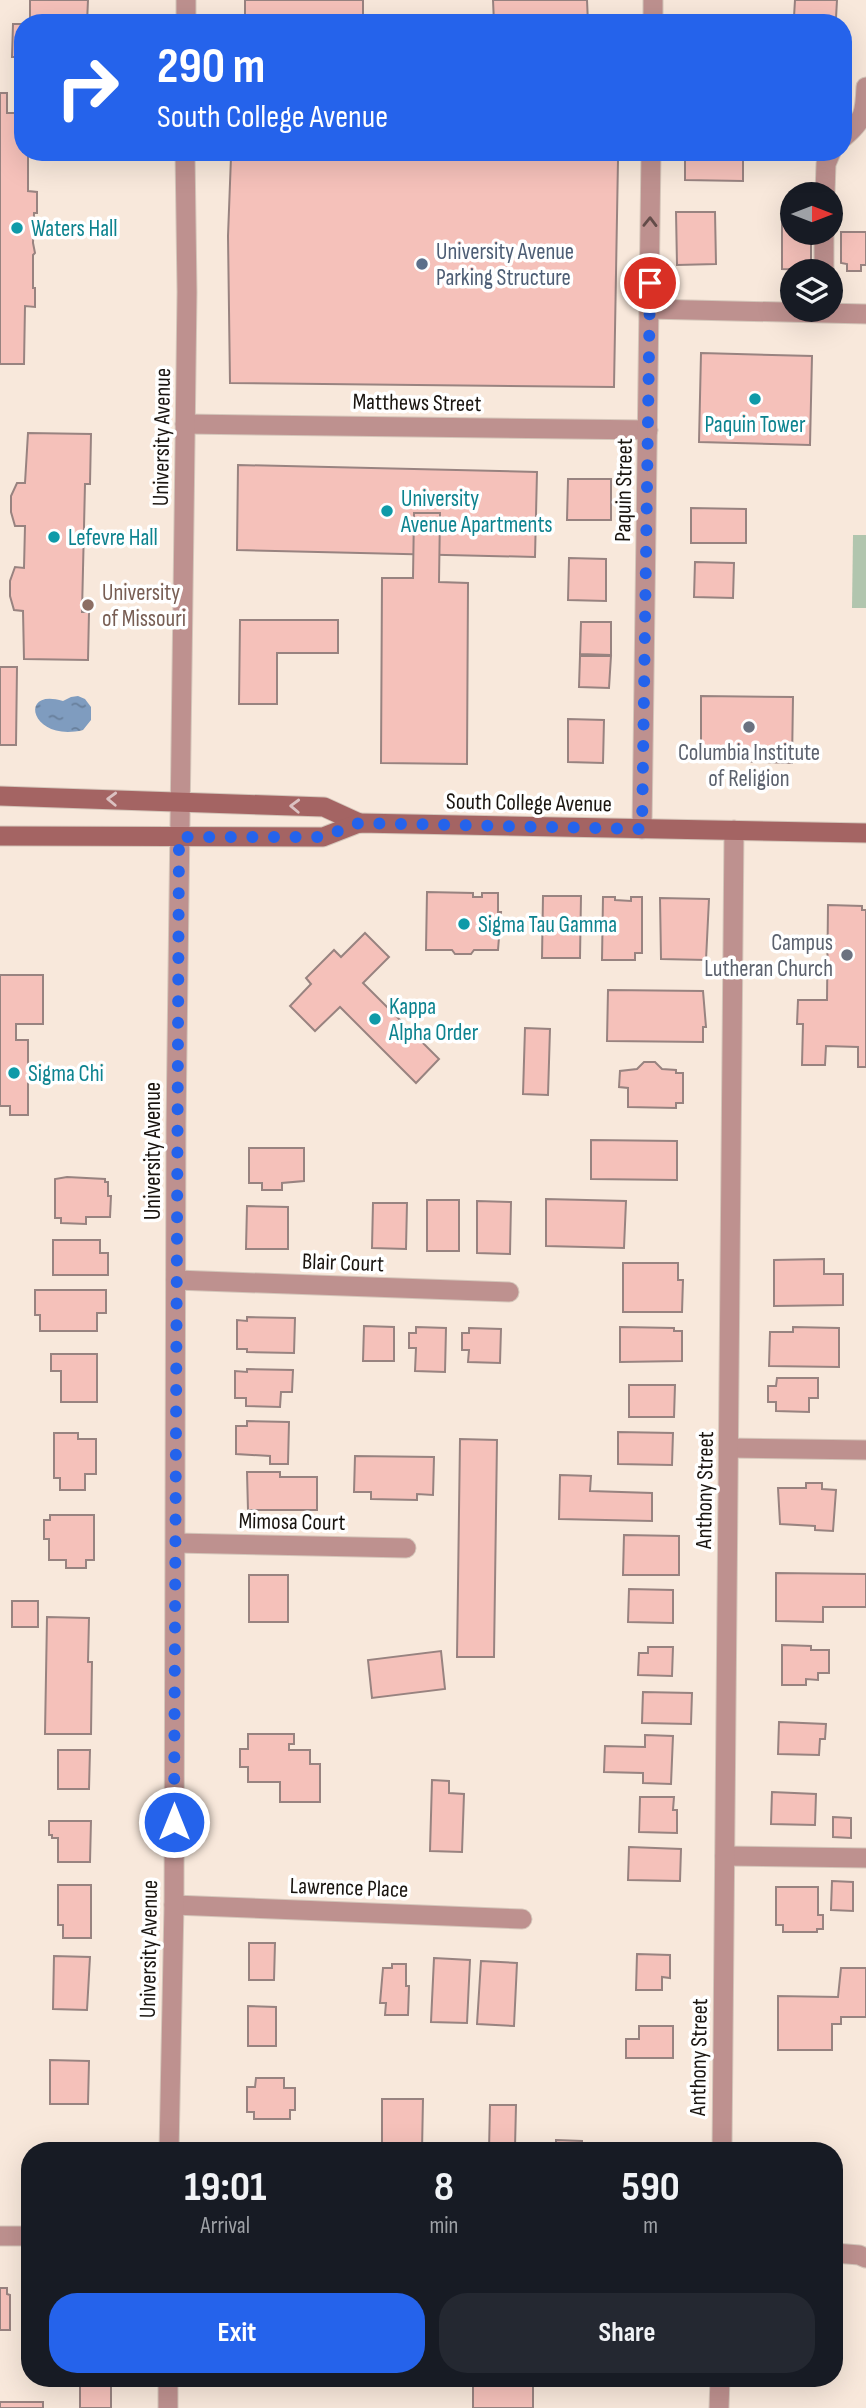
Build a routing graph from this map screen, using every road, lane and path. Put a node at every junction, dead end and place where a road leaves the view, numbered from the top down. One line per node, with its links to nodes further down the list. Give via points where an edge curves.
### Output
1 (866, 87): 2 (street, via 865,111)
2 (852, 129)
3 (185, 161): 11 (street, University Avenue)
4 (651, 161): 7 (street, Paquin Street, one-way to 4)
5 (827, 161): 6 (street)
6 (825, 182)
7 (649, 309): 8 (street); 12 (street, Paquin Street)
8 (780, 311)
9 (843, 312): 10 (street)
10 (866, 314)
11 (186, 424): 12 (street, Matthews Street); 14 (street, University Avenue)
12 (649, 430): 16 (street, Paquin Street)
13 (0, 796): 14 (main road, South College Avenue, one-way to 13)
14 (180, 801): 15 (main road, South College Avenue, one-way to 14, via 324,807); 20 (street, University Avenue)
15 (359, 823): 16 (main road, South College Avenue); 20 (main road, South College Avenue, via 323,837)
16 (642, 829): 17 (main road, South College Avenue)
17 (734, 830): 18 (main road, South College Avenue); 23 (street, Anthony Street)
18 (866, 833)
19 (0, 836): 20 (main road, South College Avenue)
20 (179, 837): 21 (street, University Avenue)
21 (176, 1280): 22 (street, Blair Court); 25 (street, University Avenue)
22 (509, 1292)
23 (729, 1448): 24 (street); 27 (street, Anthony Street)
24 (866, 1450)
25 (176, 1543): 26 (street, Mimosa Court); 29 (street, University Avenue)
26 (406, 1548)
27 (725, 1856): 28 (street); 32 (street, Anthony Street)
28 (866, 1858)
29 (174, 1905): 30 (street, Lawrence Place); 31 (street, University Avenue)
30 (522, 1919)
31 (169, 2142)
32 (722, 2142)
33 (0, 2236): 34 (street)
34 (21, 2236)
35 (843, 2254): 36 (street)
36 (864, 2255)
37 (168, 2387): 39 (street)
38 (720, 2387): 40 (street)
39 (168, 2408)
40 (719, 2408)

